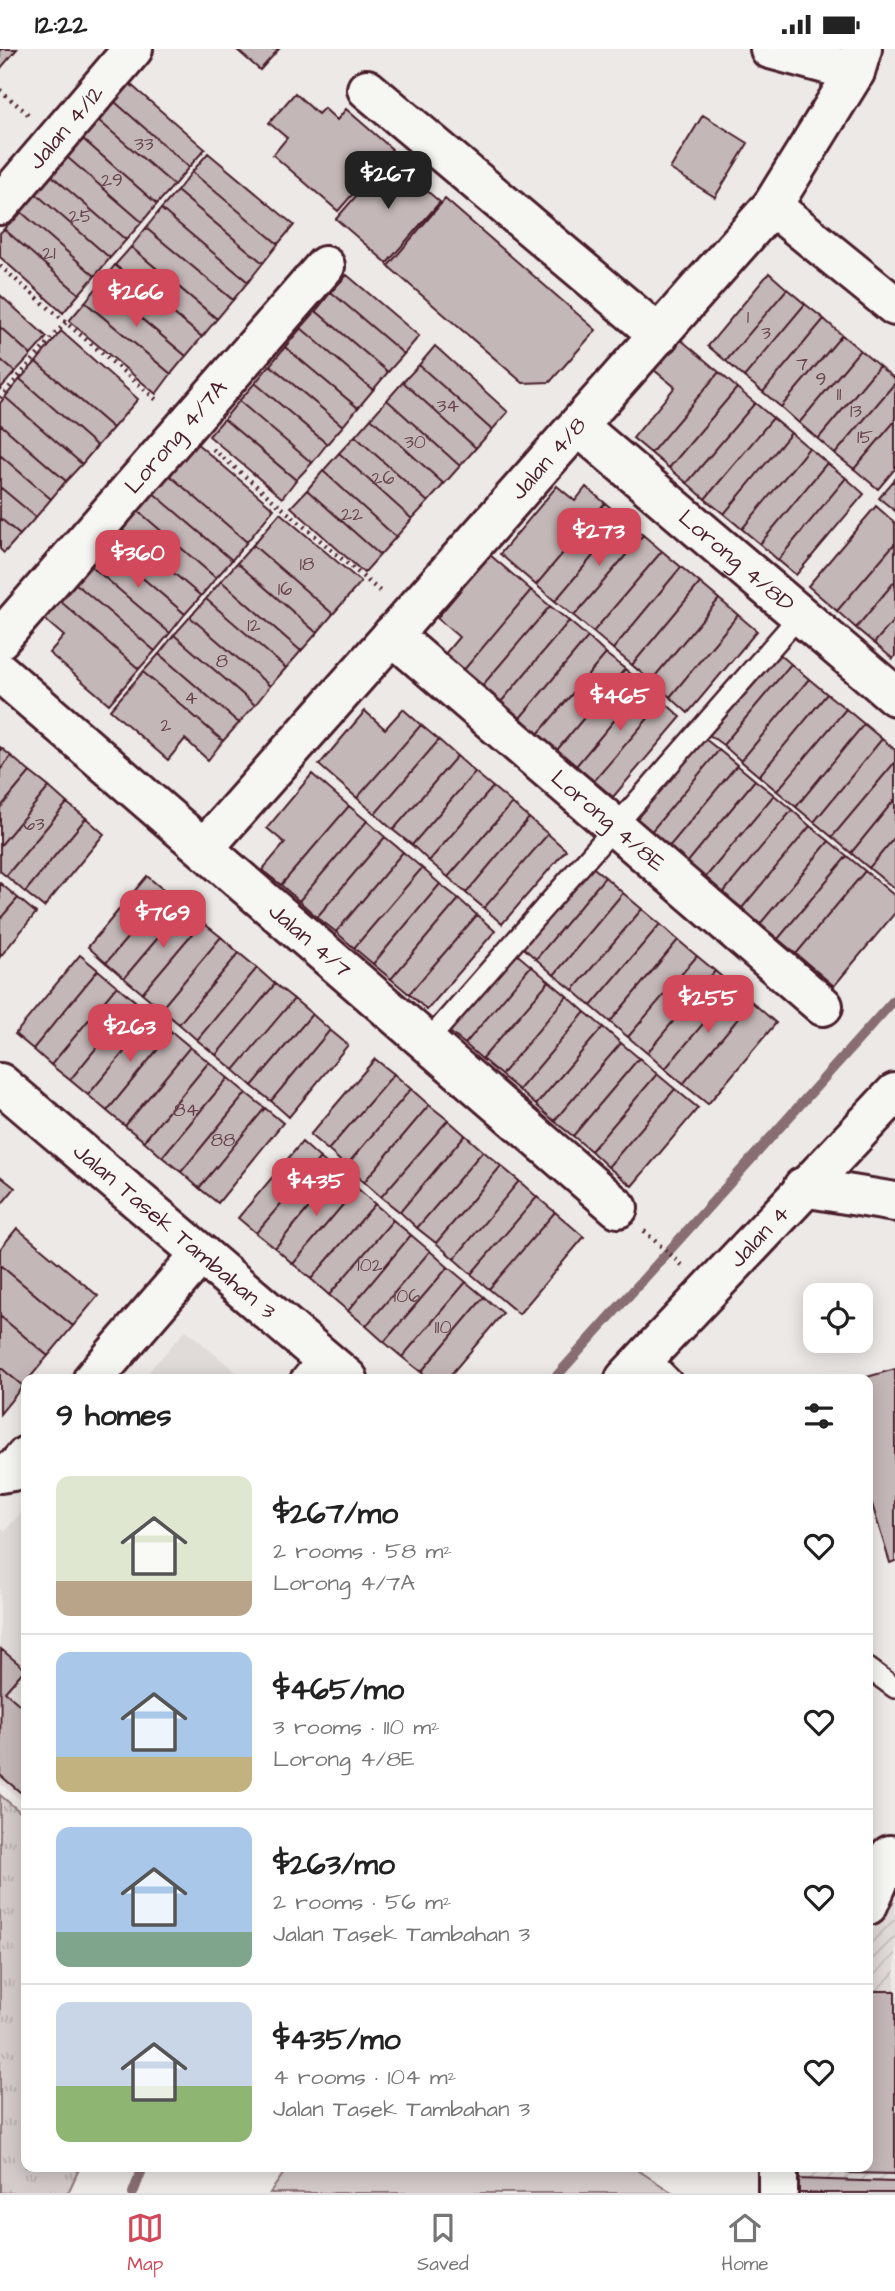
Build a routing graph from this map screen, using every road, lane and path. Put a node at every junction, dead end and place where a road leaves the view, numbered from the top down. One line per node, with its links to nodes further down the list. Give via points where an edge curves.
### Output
1 (133, 49): 5 (street, Jalan 4/12)
2 (770, 49): 3 (street)
3 (858, 60): 6 (street, Jalan 4/8)
4 (367, 89): 11 (street)
5 (0, 205)
6 (772, 206): 9 (street); 11 (street, Jalan 4/8)
7 (0, 266): 10 (path)
8 (325, 267): 13 (street, Lorong 4/7A)
9 (894, 301)
10 (66, 322): 12 (path); 13 (path)
11 (659, 335): 14 (street, Jalan 4/8)
12 (0, 398)
13 (187, 426): 16 (path); 17 (street, Lorong 4/7A)
14 (578, 426): 15 (street, Lorong 4/8D); 16 (street, Jalan 4/8)
15 (801, 614): 19 (street, Lorong 4/8D); 20 (lane)
16 (401, 626): 20 (street, Lorong 4/8E); 21 (street, Jalan 4/8)
17 (0, 639)
18 (0, 672): 21 (street, Jalan 4/7)
19 (895, 696)
20 (615, 826): 22 (street, Lorong 4/8E); 23 (lane)
21 (204, 848): 23 (street, Jalan 4/7)
22 (823, 1006)
23 (426, 1043): 28 (street, Jalan 4/7)
24 (0, 1083): 29 (street, Jalan Tasek Tambahan 3)
25 (895, 1093): 26 (street, Jalan 4)
26 (803, 1187): 27 (street); 30 (street, Jalan 4)
27 (895, 1202)
28 (618, 1208): 30 (path)
29 (201, 1254): 31 (street, Jalan Tasek Tambahan 3); 33 (street)
30 (709, 1288): 32 (street, Jalan 4)
31 (323, 1371)
32 (648, 1371)
33 (97, 1374)
34 (873, 1672): 35 (lane)
35 (895, 1688)
36 (884, 1849): 37 (street)
37 (873, 1888)
38 (778, 2172): 39 (street)
39 (778, 2193)

